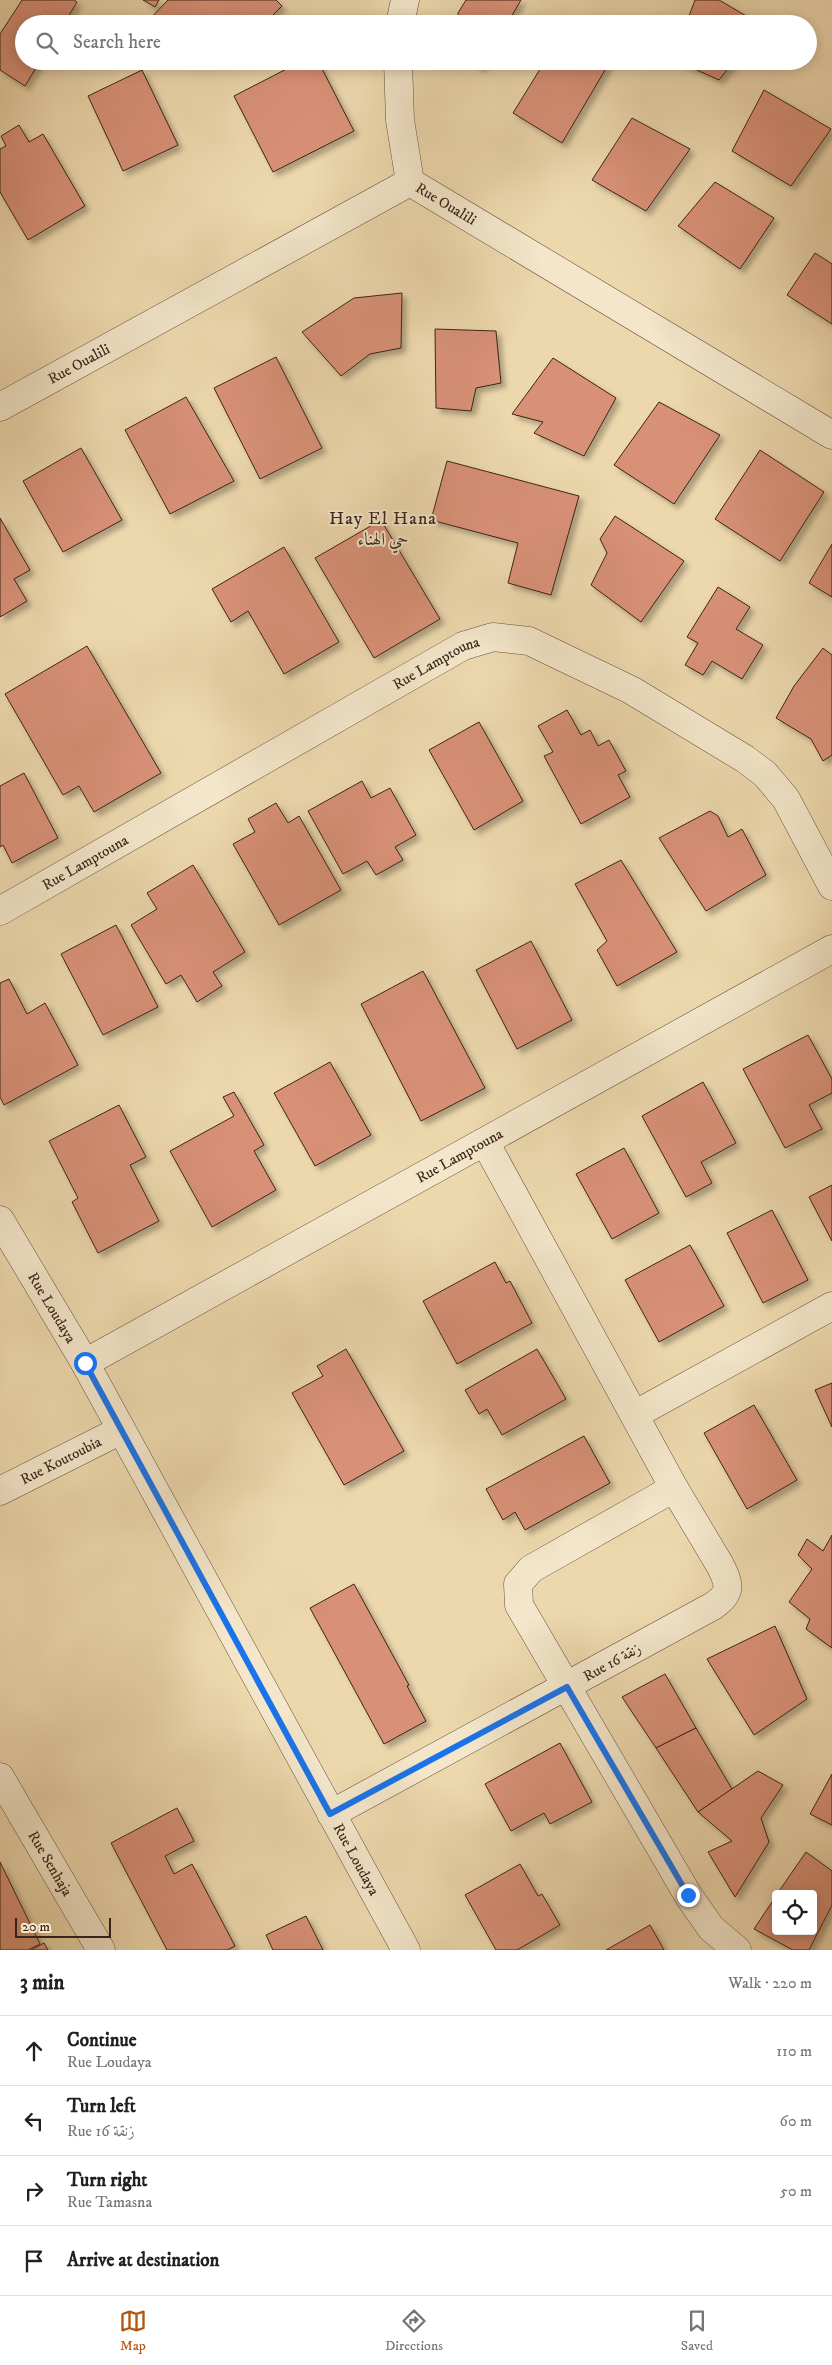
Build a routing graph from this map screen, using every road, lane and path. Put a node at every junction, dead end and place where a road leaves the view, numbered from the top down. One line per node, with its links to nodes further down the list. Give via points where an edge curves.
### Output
1 (404, 0): 2 (street)
2 (402, 15)
3 (398, 70): 4 (street, via 400,120)
4 (410, 182): 5 (street, Rue Oualili); 6 (street, Rue Oualili)
5 (0, 407)
6 (832, 435)
7 (832, 886): 8 (street, Rue Lamptouna, via 786,799 765,774 745,758 631,690 530,641 493,637 463,646)
8 (0, 911)
9 (832, 949): 10 (street, Rue Lamptouna)
10 (485, 1142): 13 (street, Rue Lamptouna); 14 (street)
11 (0, 1220): 13 (street, Rue Loudaya)
12 (832, 1306): 14 (street)
13 (85, 1363): 15 (street, Rue Loudaya)
14 (636, 1414): 16 (street)
15 (121, 1430): 17 (street, Rue Koutoubia); 20 (street, Rue Loudaya)
16 (674, 1488): 18 (street, via 531,1568 518,1584 519,1605); 18 (street, Rue 16 زنقة, via 727,1577 729,1589 713,1606)
17 (0, 1491)
18 (567, 1687): 20 (street, Rue 16 زنقة); 23 (street, via 688,1895 711,1928)
19 (0, 1777): 21 (street, Rue Senhaja)
20 (330, 1814): 22 (street, Rue Loudaya)
21 (101, 1950)
22 (406, 1950)
23 (737, 1950)

